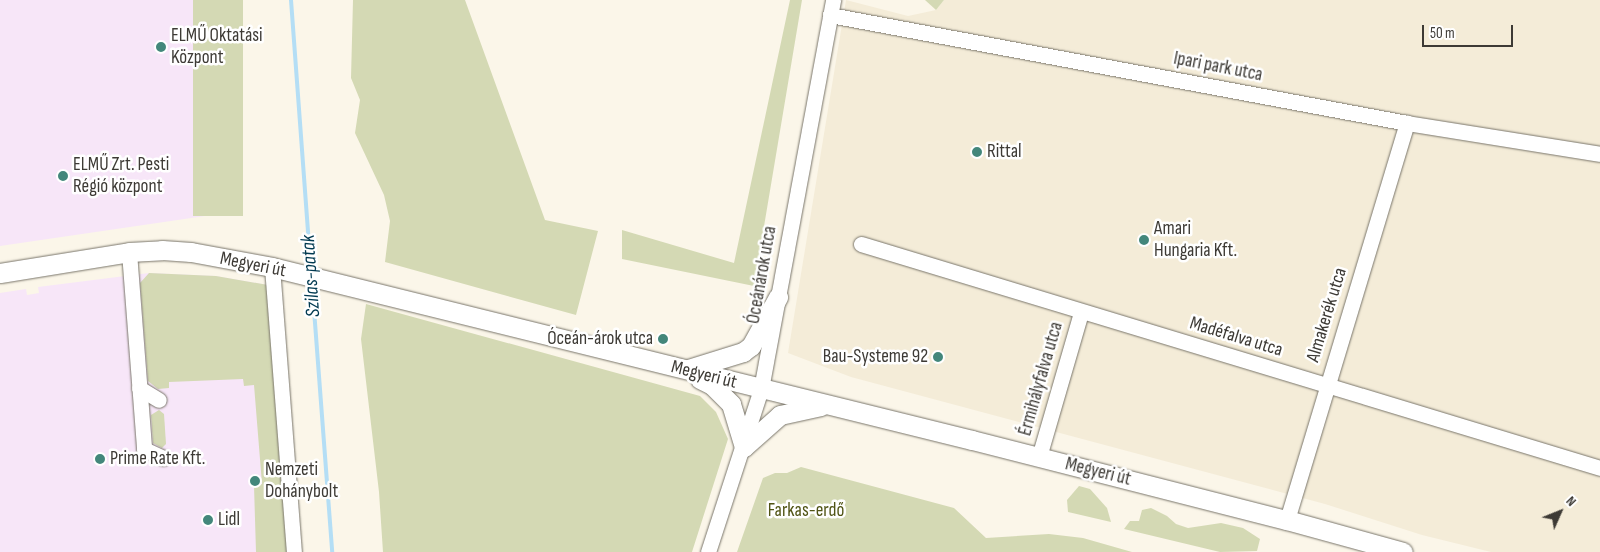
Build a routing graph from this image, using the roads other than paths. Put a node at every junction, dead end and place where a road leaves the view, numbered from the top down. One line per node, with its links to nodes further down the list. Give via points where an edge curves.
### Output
1 (833, 0): 2 (street, Óceánárok utca)
2 (830, 15): 3 (street, Ipari park utca); 9 (street, Óceánárok utca)
3 (1407, 123): 4 (street, Ipari park utca); 12 (street, Almakerék utca)
4 (1600, 154)
5 (861, 244): 10 (street, Madéfalva utca)
6 (129, 252): 7 (main road, Megyeri út, via 191,252); 8 (main road, Megyeri út); 13 (street)
7 (278, 269): 11 (main road, Megyeri út); 22 (street)
8 (0, 273)
9 (778, 297): 11 (main road, via 751,346 743,352); 14 (street, Óceánárok utca)
10 (1081, 312): 12 (street, Madéfalva utca); 18 (street, Érmihályfalva utca)
11 (684, 370): 14 (main road, Megyeri út); 17 (main road, via 725,396 732,407)
12 (1327, 385): 20 (street, Madéfalva utca); 21 (street, Almakerék utca)
13 (139, 388): 15 (street); 19 (street, via 144,449)
14 (761, 389): 16 (main road, Megyeri út); 17 (street, Óceánárok utca)
15 (158, 400)
16 (837, 407): 17 (main road, via 818,406 780,415); 18 (main road, Megyeri út)
17 (744, 447): 23 (street, Óceánárok utca)
18 (1039, 457): 21 (main road, Megyeri út)
19 (163, 458)
20 (1600, 468)
21 (1287, 520): 24 (main road, Megyeri út)
22 (294, 552)
23 (708, 552)
24 (1403, 552)

